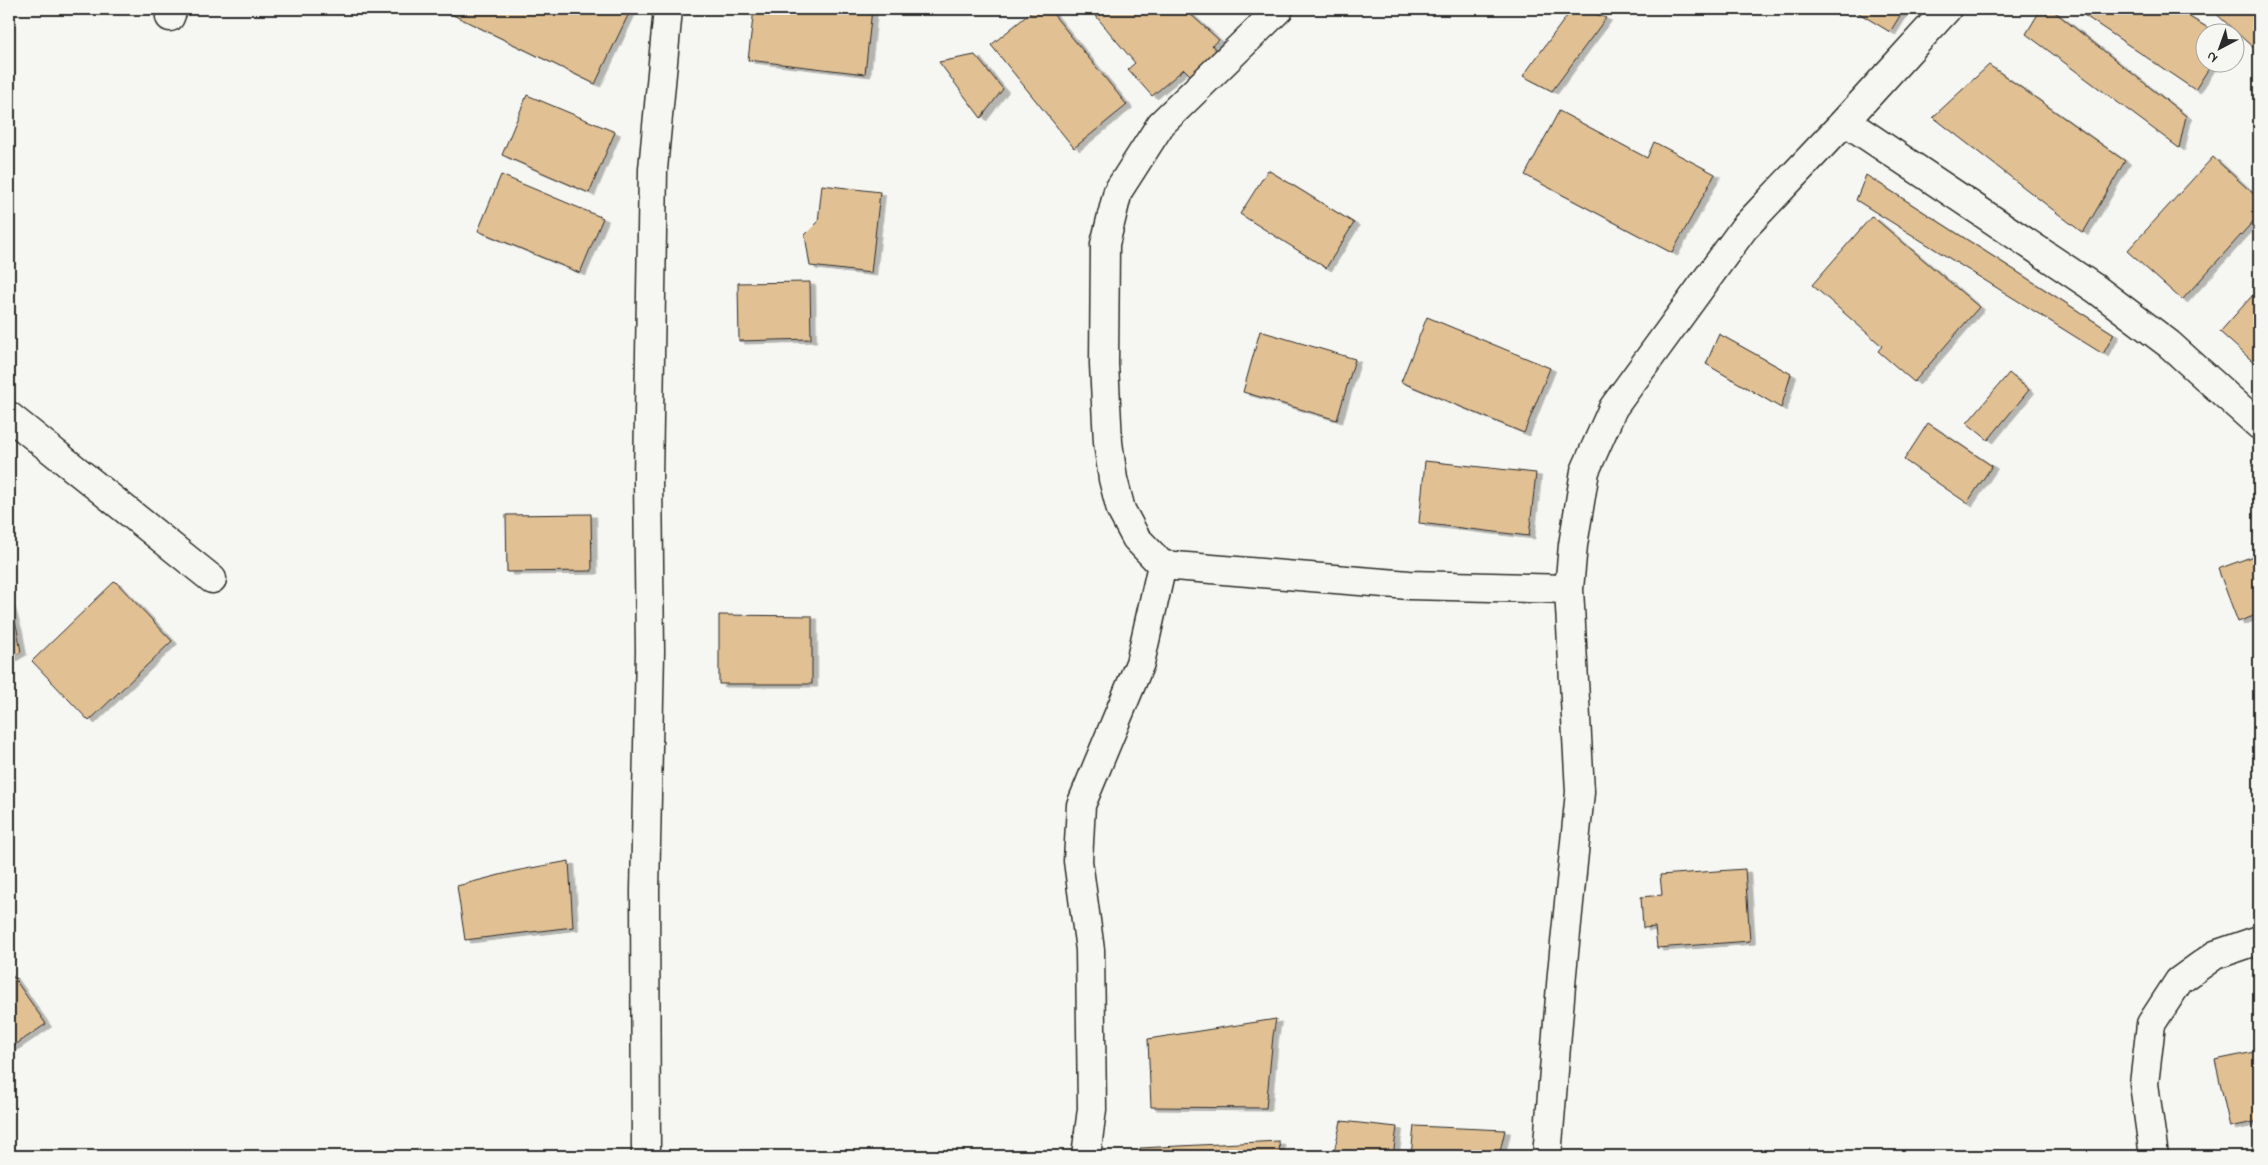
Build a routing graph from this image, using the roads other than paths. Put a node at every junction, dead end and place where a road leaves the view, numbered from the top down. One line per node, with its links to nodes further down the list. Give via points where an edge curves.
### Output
1 (668, 9): 11 (street, via 653,179 648,479 650,651 644,901)
2 (1279, 9): 7 (street, via 1160,124 1118,191 1106,244 1104,364 1113,480 1121,510 1136,538)
3 (1947, 9): 4 (street)
4 (1845, 121): 6 (street, via 2096,289 2169,344); 9 (street, via 1744,228 1614,408 1585,471)
5 (9, 416): 8 (street)
6 (2259, 425)
7 (1162, 566): 9 (street, via 1409,585); 12 (street, via 1140,663 1081,805 1078,861 1090,950 1092,1109)
8 (212, 579)
9 (1569, 589): 13 (street, via 1580,792)
10 (2259, 940): 14 (street, via 2215,955 2180,981 2151,1024 2144,1084)
11 (646, 1156)
12 (1086, 1156)
13 (1547, 1156)
14 (2154, 1156)

